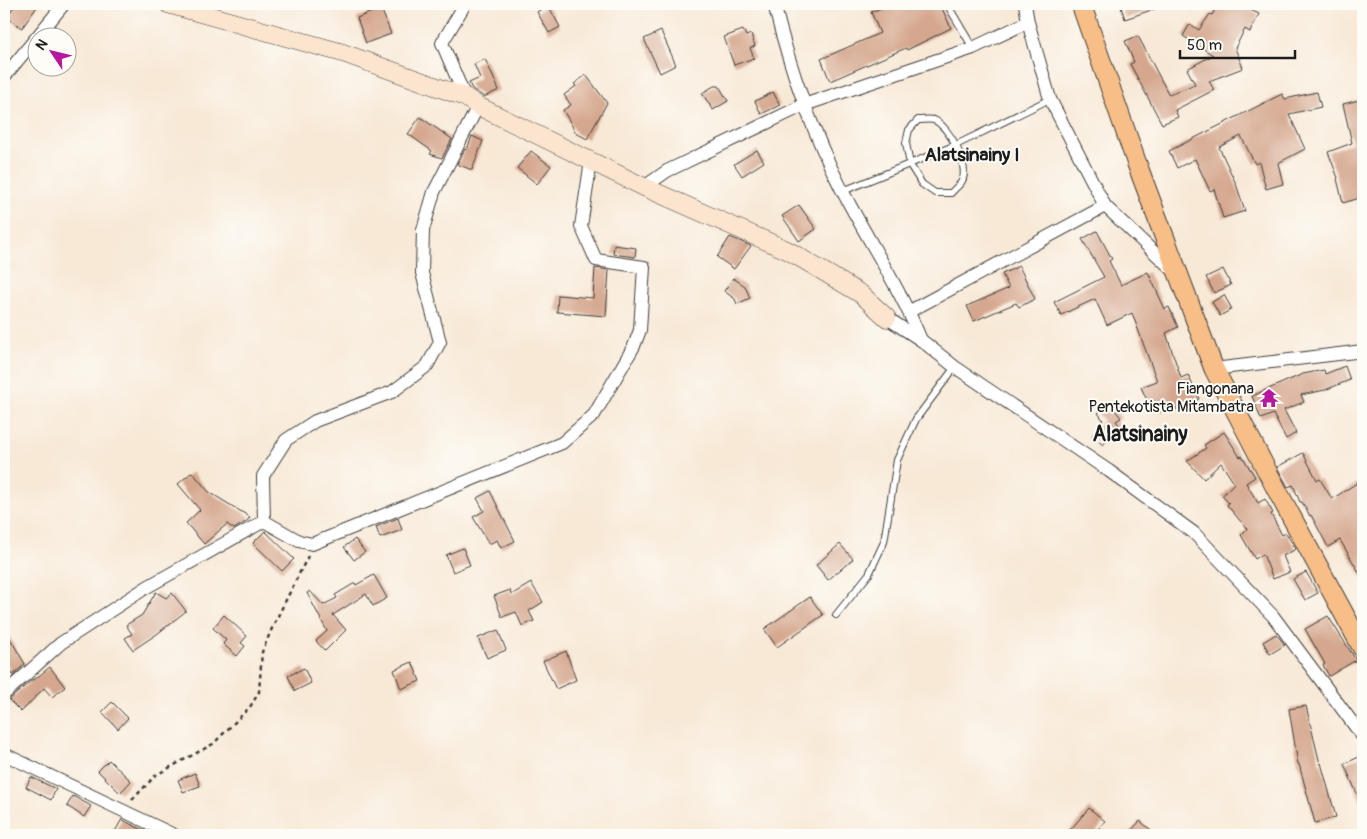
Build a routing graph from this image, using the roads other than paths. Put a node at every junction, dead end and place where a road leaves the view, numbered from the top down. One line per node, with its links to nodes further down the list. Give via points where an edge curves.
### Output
1 (64, 4): 10 (street)
2 (168, 4): 12 (street, via 343,53)
3 (465, 4): 12 (street, via 442,43)
4 (774, 4): 13 (street)
5 (947, 4): 9 (lane)
6 (1025, 4): 8 (street)
7 (1082, 4): 20 (main road)
8 (1028, 22): 9 (street); 11 (street)
9 (973, 48): 13 (street)
10 (4, 77)
11 (1050, 99): 14 (lane); 19 (street)
12 (472, 101): 15 (street); 27 (street, via 434,192 423,230 422,273 440,342 427,366 392,392 315,421 286,440 263,476)
13 (804, 105): 17 (street, via 667,172); 18 (street)
14 (956, 145): 16 (lane); 16 (lane, via 944,127 933,120 918,120 909,130 906,143); 16 (lane, via 964,167 962,181 951,192 935,193 922,184)
15 (591, 161): 17 (street); 27 (street, via 581,226 596,260 644,267 640,330 594,415 562,443 312,544 299,541)
16 (910, 165): 18 (lane)
17 (644, 187): 22 (street, via 789,252 861,294)
18 (843, 191): 21 (street)
19 (1105, 206): 20 (street); 21 (street)
20 (1177, 274): 26 (main road)
21 (910, 311): 23 (street)
22 (887, 318): 23 (street)
23 (921, 340): 25 (street)
24 (1363, 351): 26 (street)
25 (955, 367): 28 (lane, via 916,419 897,460 884,542 869,574); 31 (street, via 1109,471 1194,534 1273,616)
26 (1214, 369): 29 (main road)
27 (264, 521): 30 (street, via 147,587 61,643)
28 (836, 615)
29 (1363, 650)
30 (4, 694)
31 (1363, 737)
32 (4, 754): 33 (street)
33 (174, 835)

